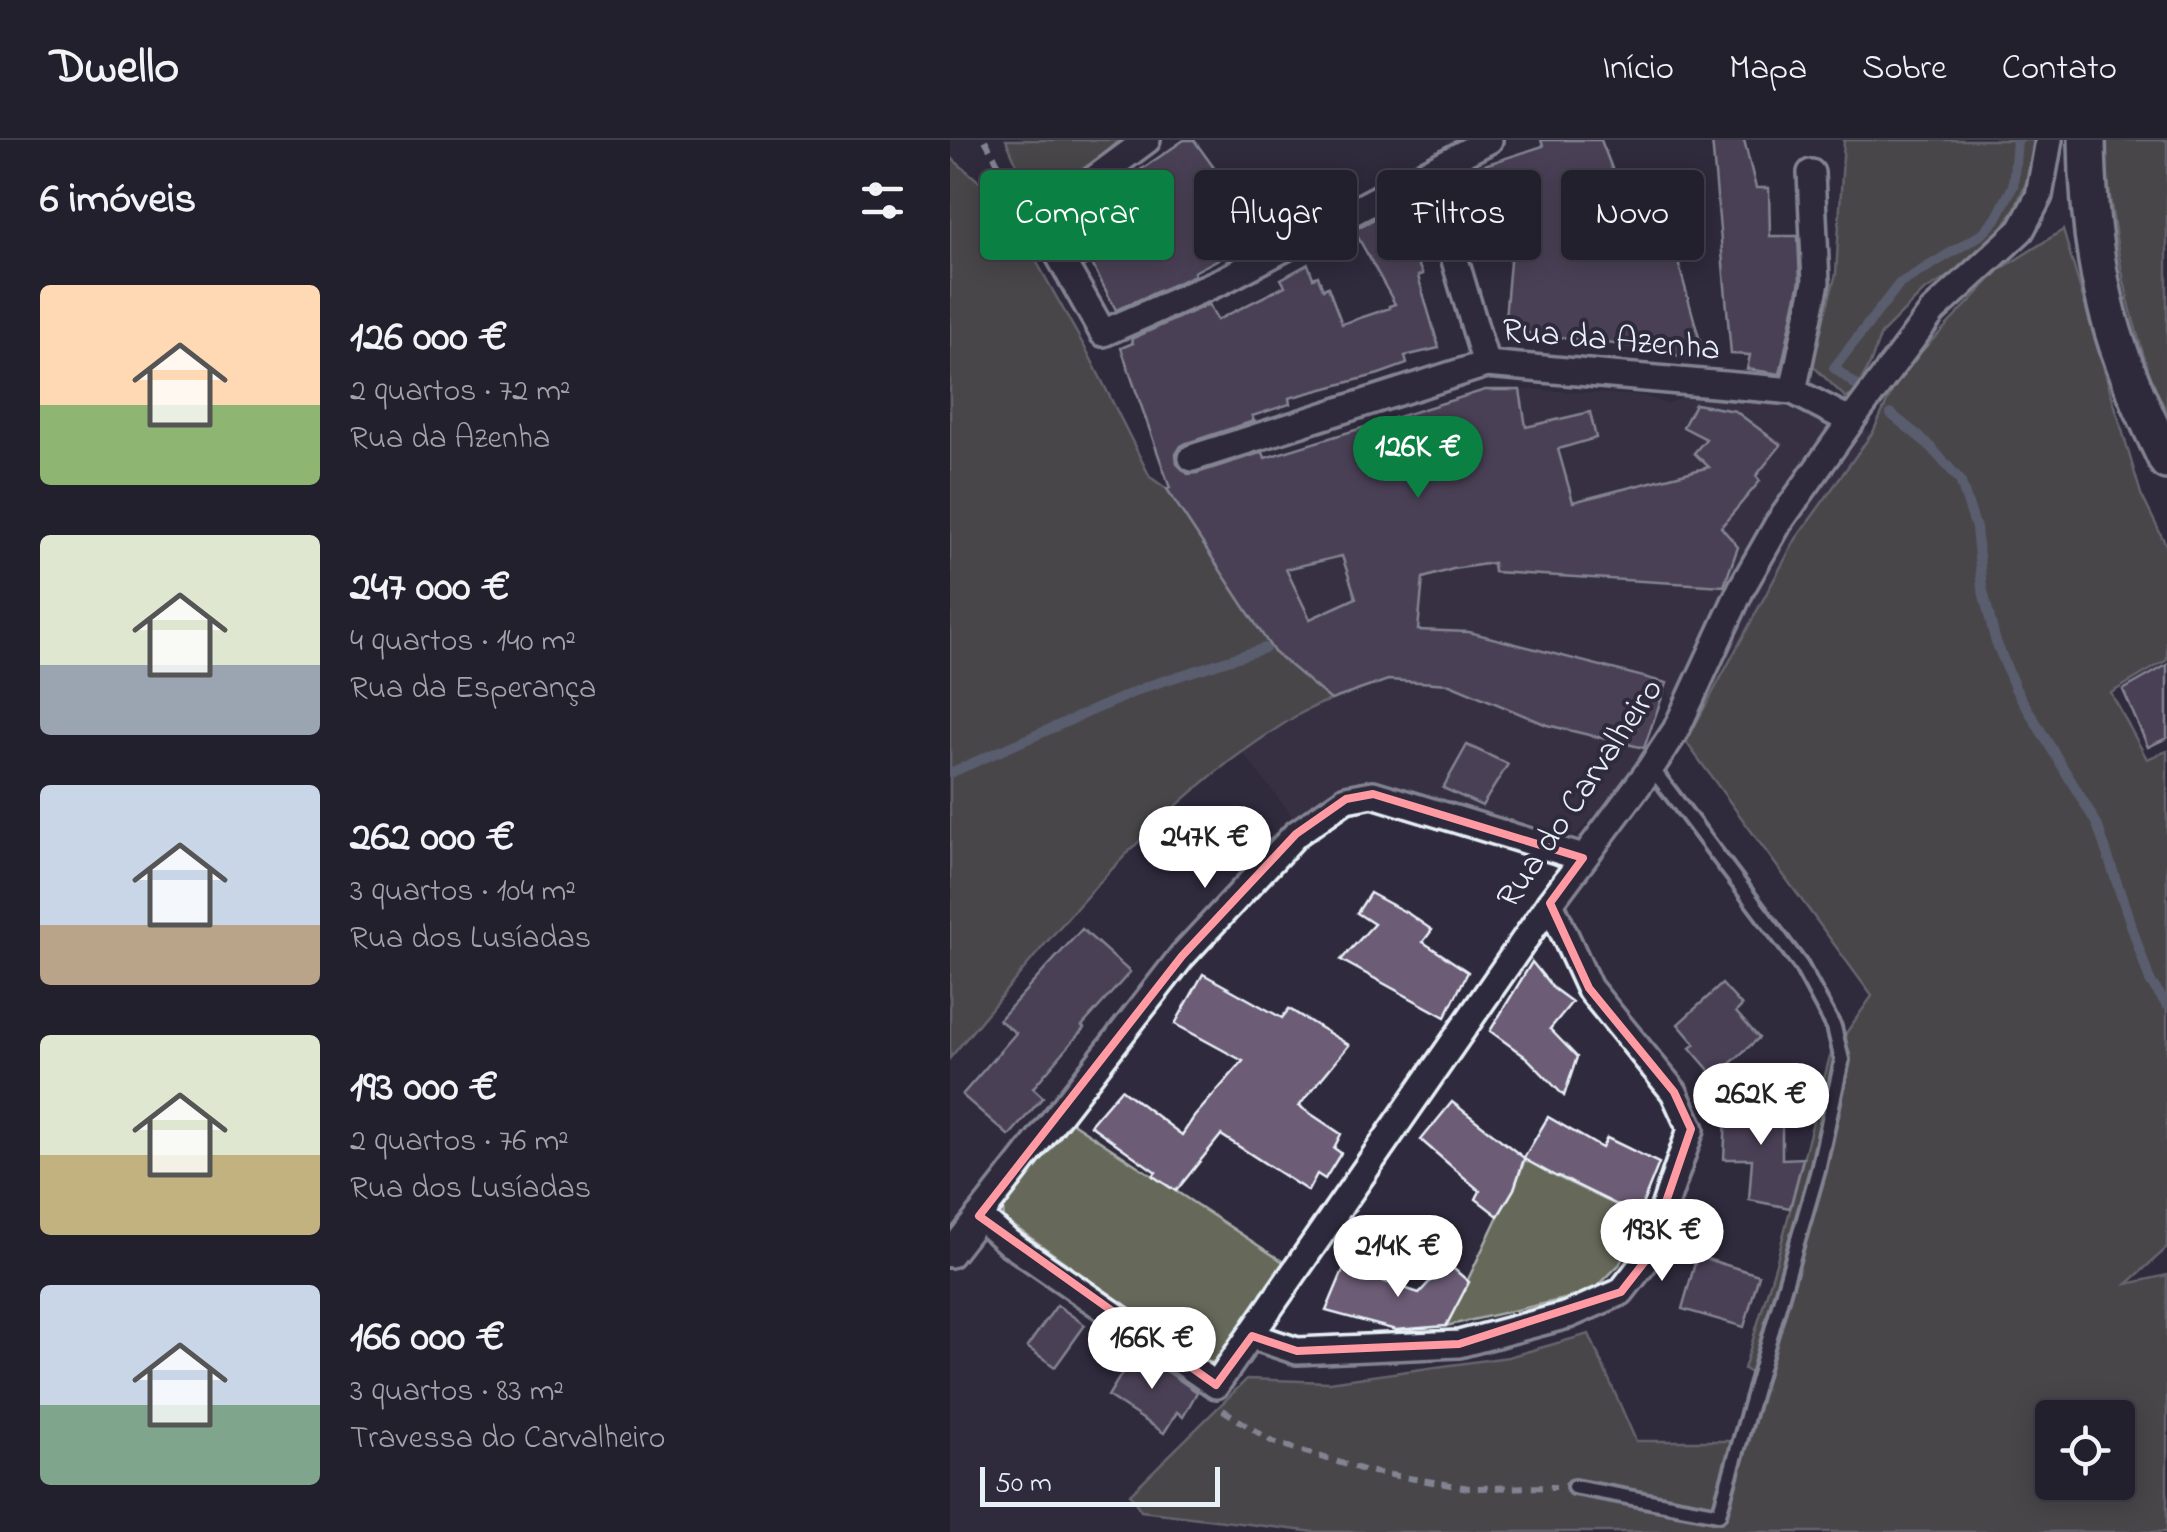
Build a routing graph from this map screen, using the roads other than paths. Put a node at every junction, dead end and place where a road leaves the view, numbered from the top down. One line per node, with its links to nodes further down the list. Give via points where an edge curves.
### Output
1 (1147, 140): 7 (street, via 1039,220 1103,332 1224,280)
2 (1489, 140): 5 (street)
3 (2049, 140): 11 (street, Rua do Carvalheiro, via 2039,196 2020,230 1933,312)
4 (2087, 140): 13 (main road, via 2102,287 2127,373)
5 (1434, 170)
6 (1811, 173): 10 (street, via 1816,282)
7 (1377, 200)
8 (1455, 260): 9 (street)
9 (1486, 364): 10 (street, Rua da Azenha); 12 (street, Rua da Azenha)
10 (1793, 391): 11 (street, Rua da Azenha)
11 (1851, 421): 14 (street, Rua do Carvalheiro, via 1778,524 1676,730)
12 (1192, 458)
13 (2167, 462)
14 (1650, 766): 15 (street, Rua do Carvalheiro); 20 (lane, via 1801,966 1834,1027 1842,1060 1818,1170 1719,1514)
15 (1584, 858): 16 (street, Rua do Carvalheiro); 17 (street, via 1374,794 1346,798 1296,834 1182,956)
16 (1550, 903): 19 (street, Rua do Carvalheiro); 19 (street, via 1590,988 1674,1092 1691,1129 1646,1260 1621,1292 1568,1315 1459,1344 1297,1352)
17 (980, 1216): 18 (street); 19 (street, Rua do Carvalheiro, via 1216,1386)
18 (950, 1254)
19 (1252, 1336)
20 (1574, 1487)

